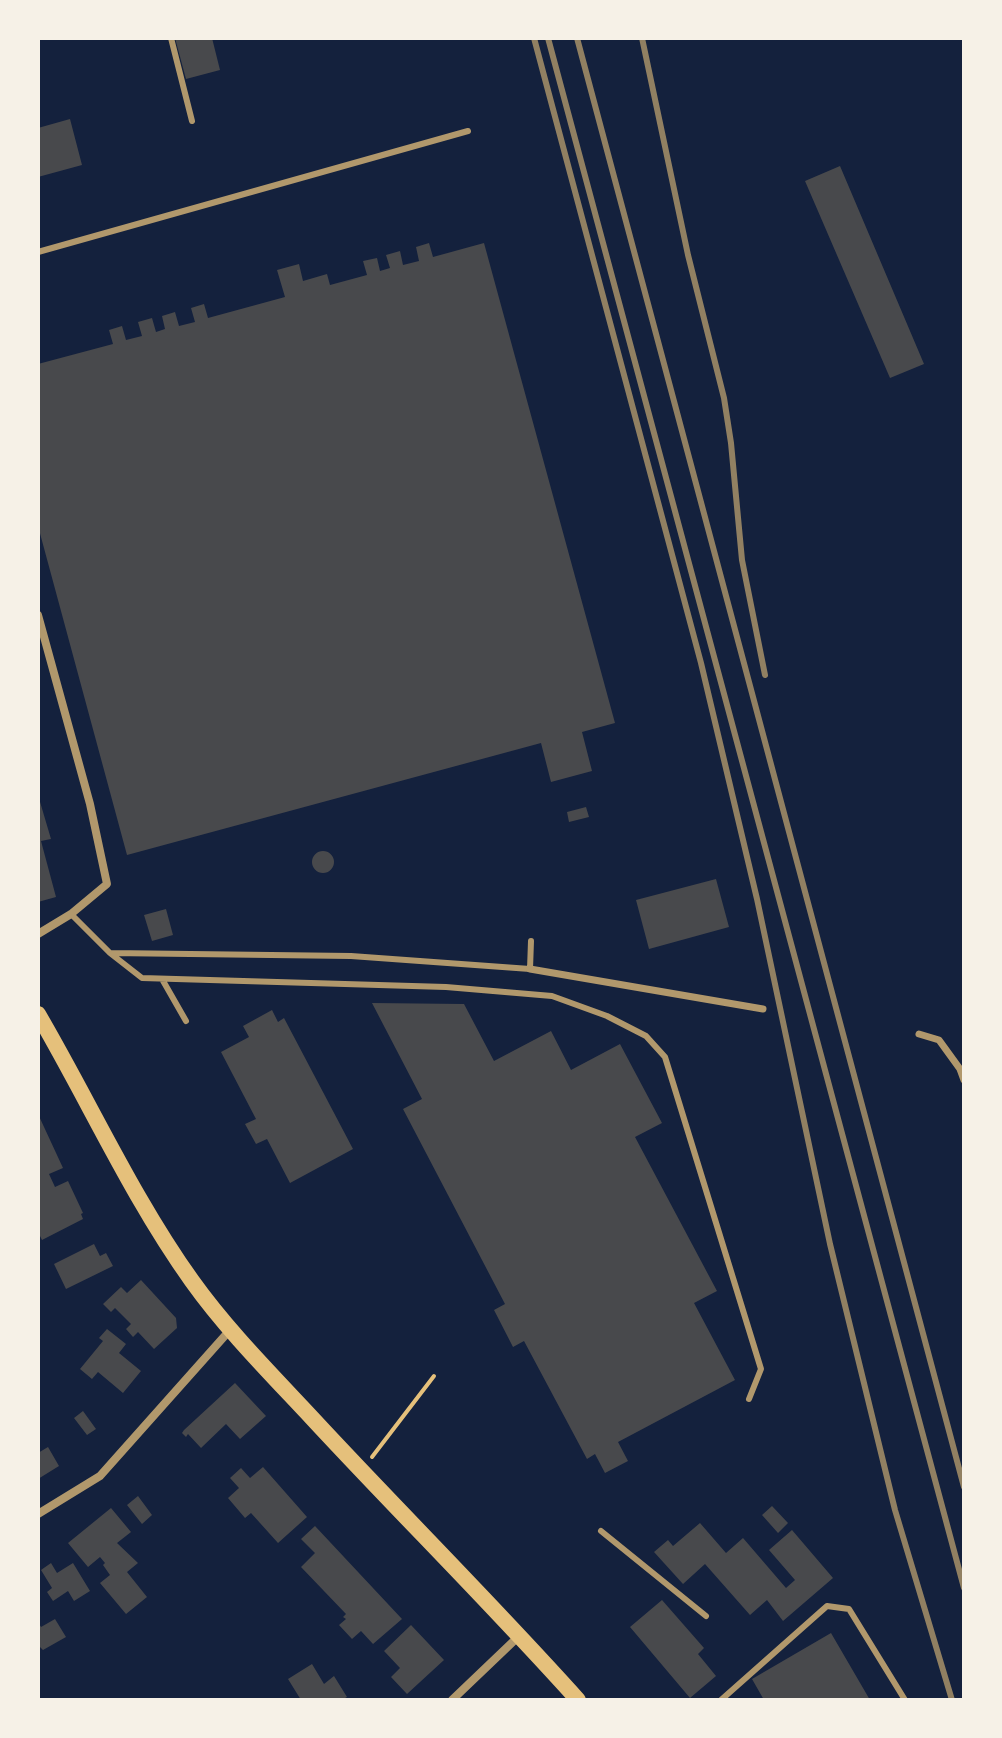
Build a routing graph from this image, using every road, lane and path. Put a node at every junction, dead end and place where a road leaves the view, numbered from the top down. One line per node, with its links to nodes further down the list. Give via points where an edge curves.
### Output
1 (171, 38): 2 (lane)
2 (192, 121)
3 (468, 131): 4 (lane)
4 (38, 252)
5 (38, 615): 6 (street, via 107,884)
6 (71, 914): 7 (street); 9 (lane)
7 (38, 934)
8 (531, 941): 10 (lane)
9 (110, 953): 10 (lane, via 351,956); 11 (lane, via 142,978)
10 (530, 969): 12 (street)
11 (162, 979): 14 (lane); 19 (lane, via 446,987 552,996 646,1036 665,1057 761,1369)
12 (763, 1009)
13 (38, 1014): 17 (main road, via 139,1200)
14 (186, 1021)
15 (919, 1034): 16 (street, via 939,1040)
16 (964, 1080)
17 (231, 1330): 20 (main road); 21 (street, via 100,1476)
18 (434, 1376): 20 (path)
19 (749, 1399)
20 (361, 1471): 24 (main road)
21 (38, 1514)
22 (601, 1531): 23 (lane)
23 (706, 1616)
24 (520, 1635): 25 (street); 26 (main road)
25 (452, 1700)
26 (578, 1700)
27 (721, 1700): 28 (lane, via 827,1606 849,1609)
28 (905, 1700)

